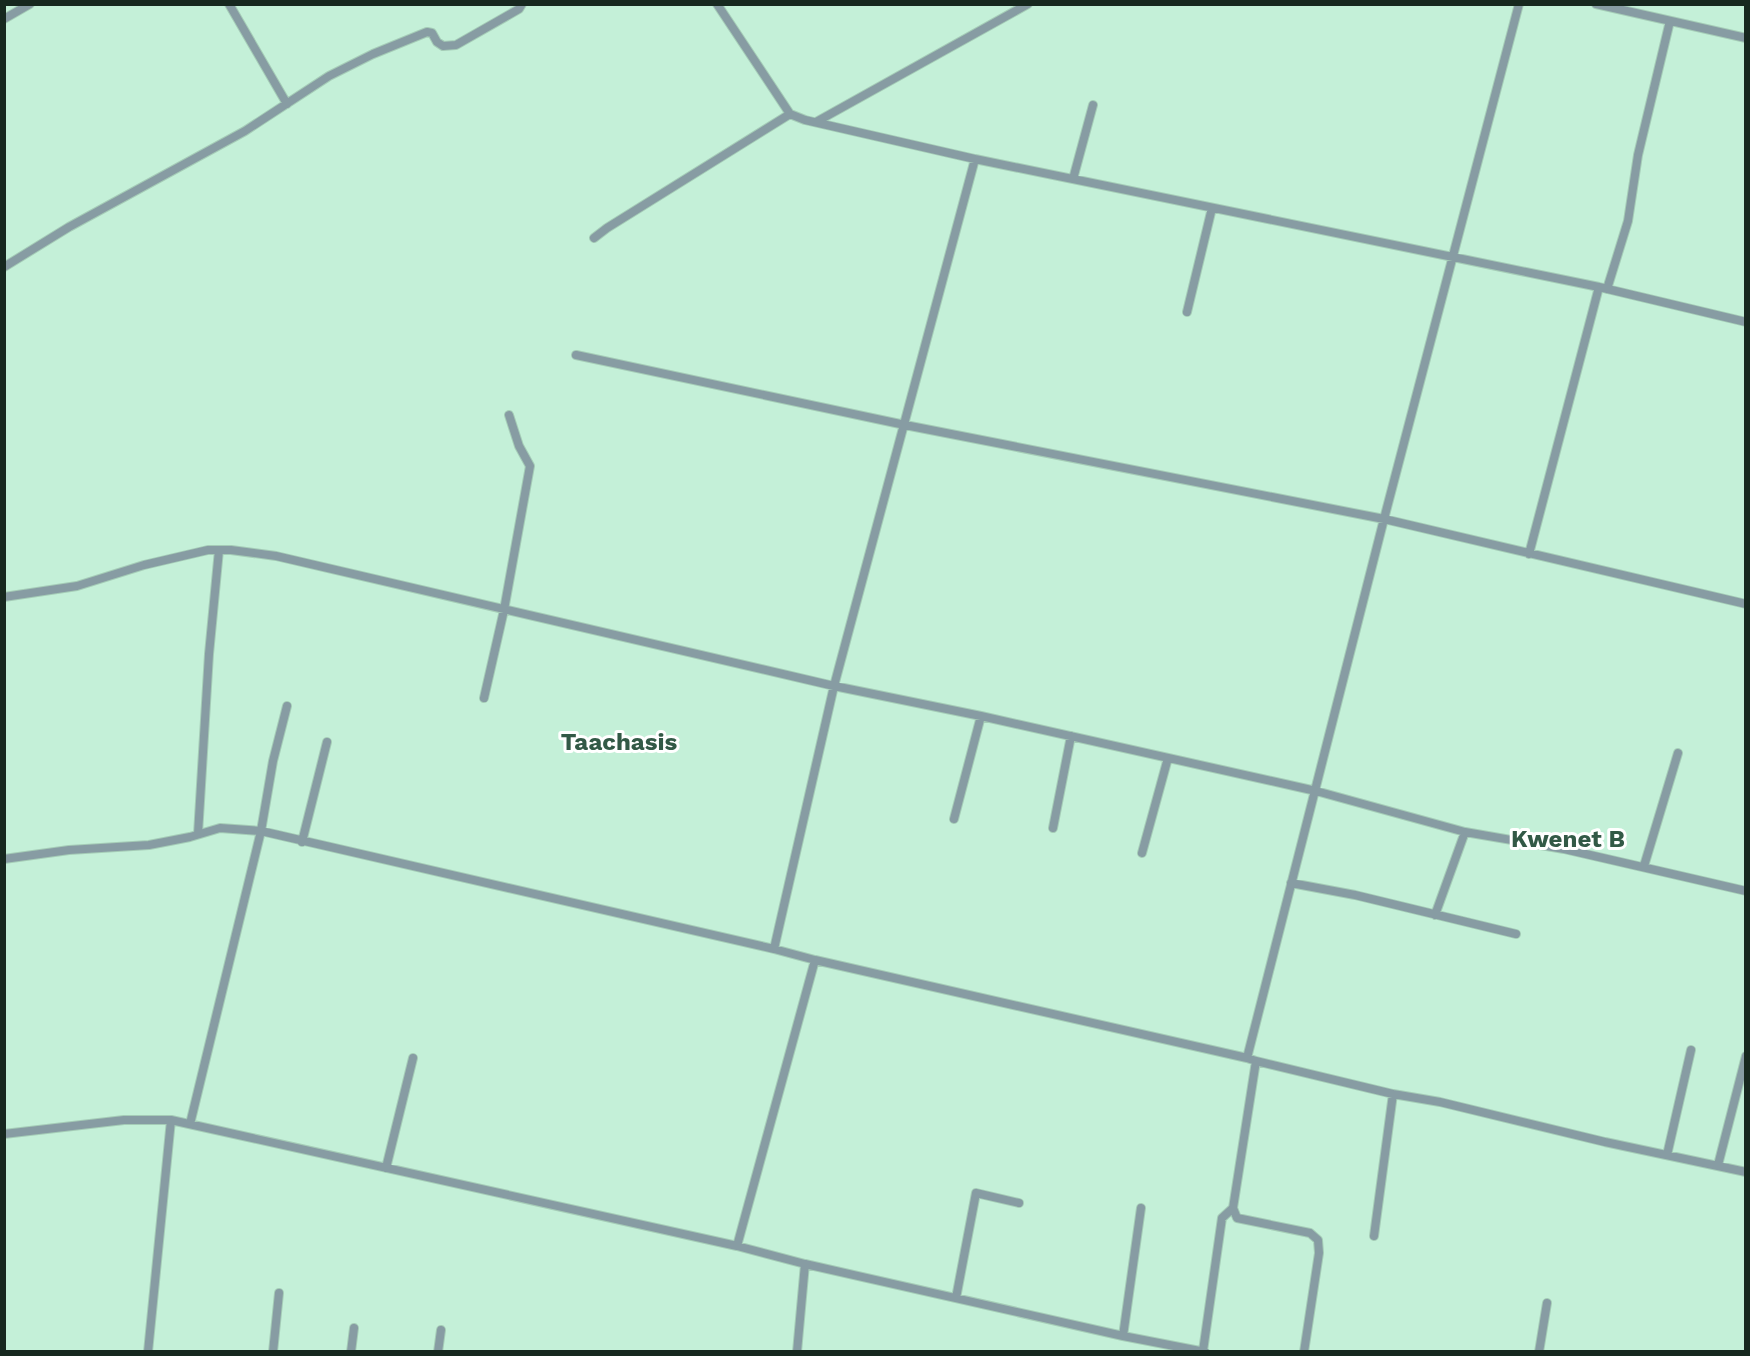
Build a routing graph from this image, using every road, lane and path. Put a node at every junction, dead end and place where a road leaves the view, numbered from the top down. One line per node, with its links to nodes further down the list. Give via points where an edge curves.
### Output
1 (30, 4): 8 (street)
2 (229, 4): 11 (street)
3 (522, 4): 11 (street, via 456,45 443,46 432,33 420,33 329,76)
4 (717, 4): 13 (street)
5 (1028, 4): 14 (street)
6 (1519, 4): 19 (street)
7 (1596, 4): 9 (street)
8 (4, 19)
9 (1670, 21): 10 (street); 21 (street, via 1638,155 1628,222)
10 (1746, 38)
11 (287, 104): 20 (street)
12 (1093, 105): 16 (street)
13 (790, 114): 14 (street); 18 (street)
14 (816, 122): 15 (street)
15 (975, 159): 16 (street); 26 (street)
16 (1073, 179): 17 (street)
17 (1212, 208): 19 (street); 22 (street)
18 (594, 238)
19 (1453, 257): 21 (street); 27 (street)
20 (4, 267)
21 (1603, 288): 23 (street); 29 (street)
22 (1187, 312)
23 (1746, 322)
24 (576, 355): 26 (street)
25 (509, 415): 32 (street, via 530,466)
26 (905, 425): 27 (street); 33 (street)
27 (1383, 519): 29 (street); 41 (street)
28 (219, 550): 30 (street, via 144,565 77,586); 32 (street, via 276,556); 46 (street)
29 (1529, 554): 31 (street)
30 (4, 597)
31 (1746, 604)
32 (504, 610): 33 (street); 34 (street)
33 (834, 686): 36 (street); 55 (street)
34 (484, 699)
35 (287, 706): 44 (street)
36 (981, 716): 37 (street); 42 (street)
37 (1071, 736): 40 (street); 43 (street)
38 (327, 742): 47 (street)
39 (1678, 753): 50 (street)
40 (1168, 758): 41 (street); 48 (street)
41 (1316, 791): 45 (street); 51 (street)
42 (954, 819)
43 (1053, 828)
44 (261, 831): 46 (street, via 220,828); 47 (street); 63 (street)
45 (1465, 832): 50 (street); 53 (street)
46 (198, 834): 49 (street, via 149,845)
47 (302, 842): 55 (street)
48 (1142, 853)
49 (4, 859)
50 (1644, 866): 52 (street)
51 (1291, 883): 53 (street); 60 (street)
52 (1746, 891)
53 (1435, 915): 54 (street)
54 (1516, 934)
55 (774, 950): 56 (street)
56 (815, 960): 60 (street); 73 (street)
57 (1691, 1050): 65 (street)
58 (1746, 1056): 66 (street)
59 (413, 1058): 67 (street)
60 (1252, 1060): 61 (street); 71 (street)
61 (1393, 1094): 65 (street); 72 (street)
62 (171, 1120): 63 (street); 64 (street, via 124,1120); 82 (street)
63 (189, 1124): 67 (street)
64 (4, 1134)
65 (1667, 1155): 66 (street)
66 (1718, 1165): 68 (street)
67 (386, 1168): 73 (street)
68 (1746, 1172)
69 (1019, 1203): 76 (street, via 976,1193)
70 (1141, 1208): 80 (street)
71 (1233, 1208): 81 (street, via 1222,1218); 87 (street, via 1238,1218 1310,1233 1318,1240)
72 (1374, 1236)
73 (737, 1246): 74 (street)
74 (805, 1264): 76 (street); 86 (street)
75 (279, 1293): 83 (street)
76 (956, 1298): 80 (street)
77 (1547, 1303): 88 (street)
78 (354, 1328): 84 (street)
79 (441, 1330): 85 (street)
80 (1123, 1336): 81 (street)
81 (1204, 1351)
82 (148, 1352)
83 (273, 1352)
84 (351, 1352)
85 (438, 1352)
86 (796, 1352)
87 (1304, 1352)
88 (1539, 1352)

